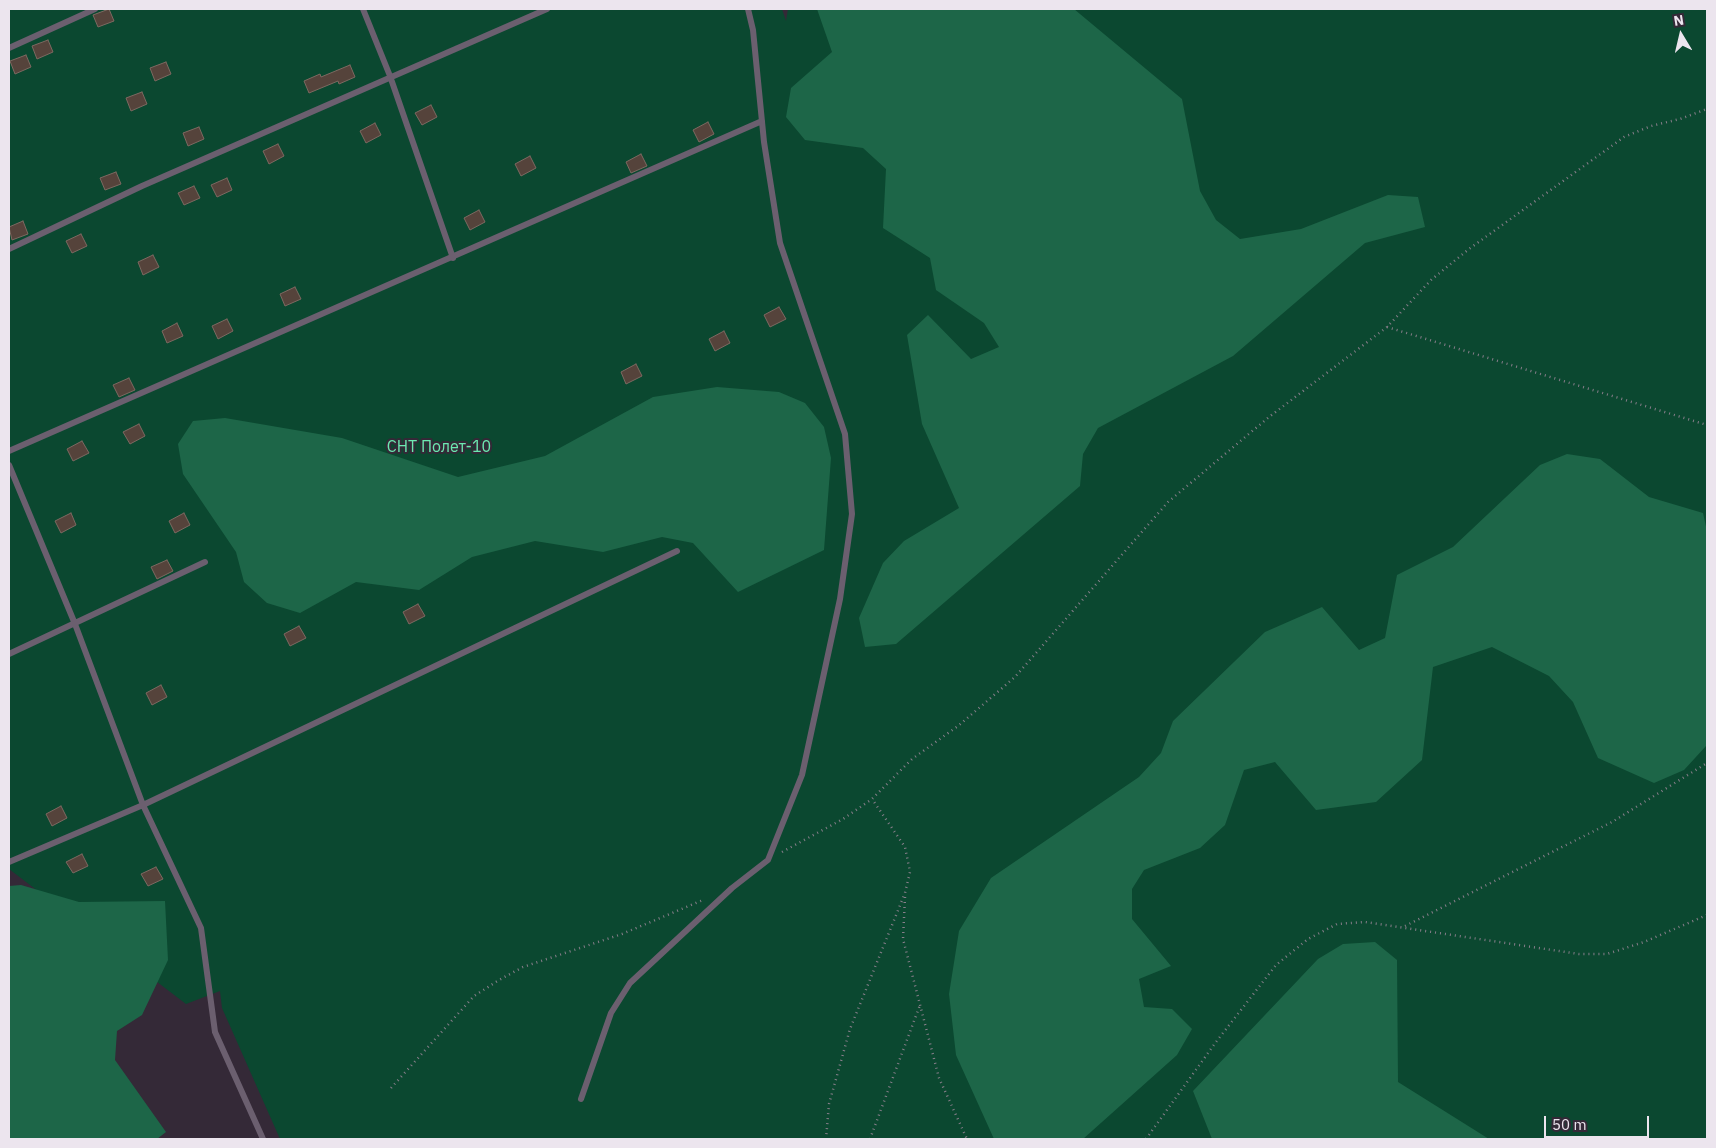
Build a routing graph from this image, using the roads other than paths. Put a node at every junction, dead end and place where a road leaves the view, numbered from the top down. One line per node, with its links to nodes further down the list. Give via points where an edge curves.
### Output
1 (95, 9): 5 (lane)
2 (363, 9): 6 (lane)
3 (547, 9): 6 (lane)
4 (748, 9): 7 (lane)
5 (9, 48)
6 (390, 76): 8 (lane); 9 (lane)
7 (762, 121): 9 (lane); 18 (lane, via 780,243 845,434 852,514 840,599 802,775 768,860 732,888 630,984 610,1013)
8 (9, 249)
9 (453, 258): 10 (lane)
10 (9, 450)
11 (9, 465): 14 (lane)
12 (677, 551): 16 (lane)
13 (205, 562): 14 (lane)
14 (75, 624): 15 (lane); 16 (lane)
15 (9, 654)
16 (143, 805): 17 (lane); 19 (lane, via 201,928 215,1032)
17 (9, 862)
18 (581, 1099)
19 (263, 1139)

